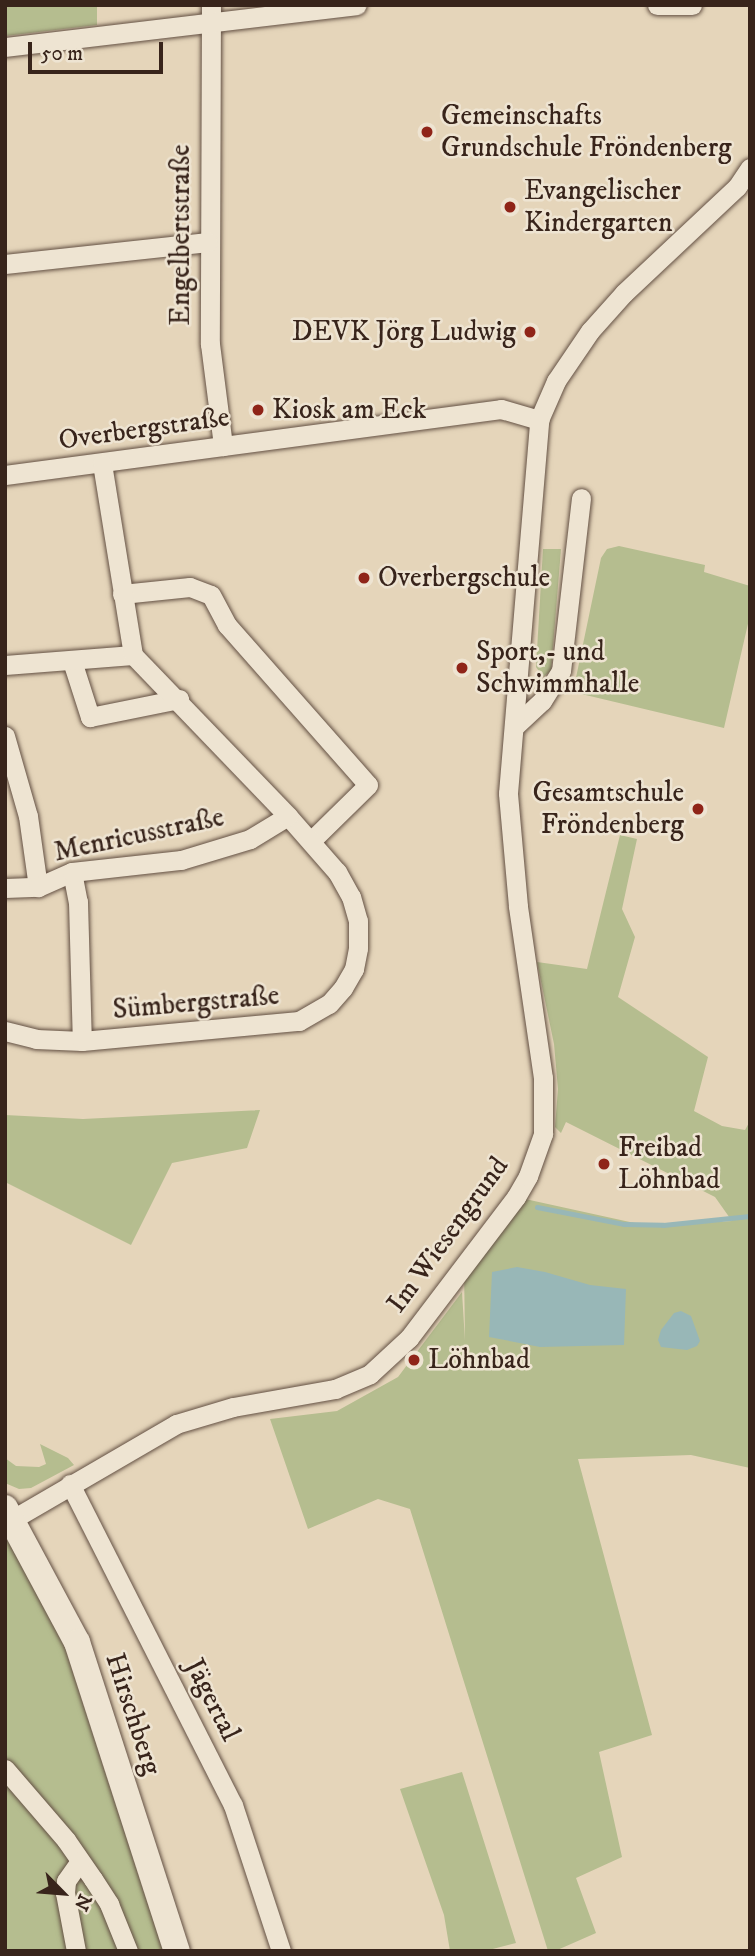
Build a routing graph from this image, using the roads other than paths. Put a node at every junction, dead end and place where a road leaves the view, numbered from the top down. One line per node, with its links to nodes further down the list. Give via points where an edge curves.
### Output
1 (357, 5): 4 (street)
2 (657, 5): 3 (street)
3 (692, 5)
4 (211, 14): 5 (street); 7 (street, Engelbertstraße)
5 (5, 47)
6 (750, 168): 9 (street, via 737,187 590,331 556,380)
7 (208, 242): 8 (street); 10 (street, Engelbertstraße, via 210,344)
8 (5, 264)
9 (539, 420): 10 (street, Overbergstraße, via 501,409); 19 (street, Im Wiesengrund)
10 (223, 446): 11 (street, Overbergstraße)
11 (102, 464): 12 (street, Overbergstraße); 14 (street)
12 (5, 475)
13 (581, 498): 19 (street, via 561,671 542,701)
14 (122, 594): 15 (street); 22 (street, via 190,587 211,595 227,625 368,785)
15 (133, 655): 16 (street); 18 (street, Sümbergstraße)
16 (72, 661): 17 (street); 18 (street, via 90,717)
17 (5, 666)
18 (178, 699): 21 (street, Sümbergstraße)
19 (515, 726): 28 (street, Im Wiesengrund, via 508,793 512,845 544,1079 536,1157 516,1197 400,1350 370,1374 335,1389 233,1407 176,1424)
20 (5, 737): 24 (street, via 28,816)
21 (288, 816): 22 (street, Sümbergstraße); 23 (street, Menricusstraße, via 250,839 181,860)
22 (311, 841): 27 (street, Sümbergstraße, via 337,872 358,921 354,969 329,1004 299,1021 281,1025)
23 (72, 872): 24 (street, Menricusstraße); 27 (street, via 78,902)
24 (38, 887): 25 (street)
25 (5, 888)
26 (5, 1031): 27 (street, Sümbergstraße, via 36,1039)
27 (82, 1041)
28 (71, 1484): 29 (street, Im Wiesengrund); 35 (street, Jägertal, via 233,1805)
29 (9, 1513): 34 (street, Hirschberg, via 77,1642)
30 (5, 1769): 31 (street)
31 (80, 1861): 32 (street, via 66,1881 65,1893); 33 (street, via 109,1904)
32 (76, 1951)
33 (128, 1951)
34 (177, 1951)
35 (281, 1951)

